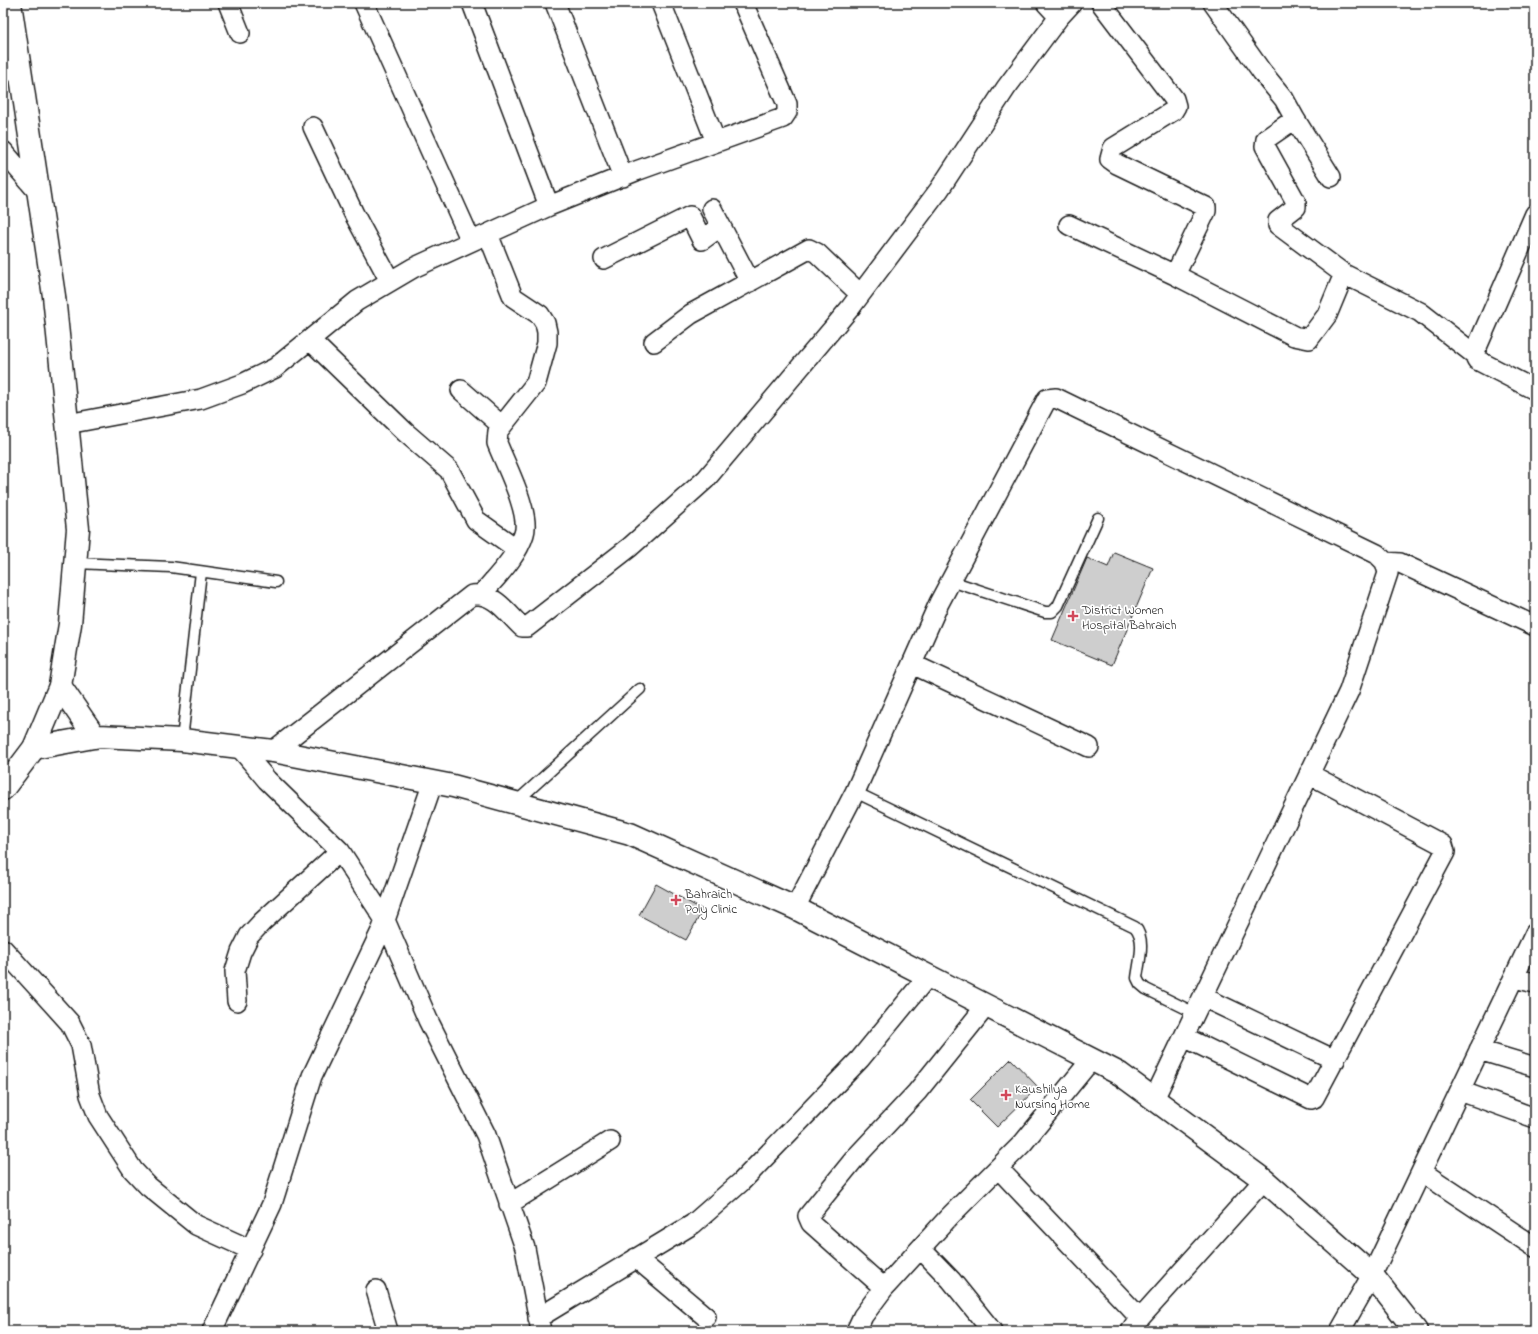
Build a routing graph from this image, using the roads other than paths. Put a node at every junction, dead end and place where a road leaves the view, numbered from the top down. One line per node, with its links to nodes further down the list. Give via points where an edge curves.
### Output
1 (10, 3): 12 (lane); 15 (main road)
2 (228, 3): 14 (street)
3 (364, 3): 28 (street)
4 (472, 3): 23 (street)
5 (555, 3): 20 (street)
6 (661, 3): 18 (street)
7 (743, 3): 18 (street, via 787,104 788,112 783,118)
8 (1046, 3): 13 (street)
9 (1072, 3): 13 (street)
10 (1101, 3): 31 (street, via 1174,99 1176,106 1173,111 1112,148 1110,159 1206,207 1206,212)
11 (1213, 3): 16 (street, via 1262,72 1275,86)
12 (3, 11)
13 (1059, 17): 34 (street, via 1006,88 939,190)
14 (240, 33)
15 (12, 76): 22 (main road)
16 (1295, 119): 21 (street); 30 (street, via 1265,142 1296,202 1296,207 1278,221 1278,225)
17 (313, 127): 32 (street, via 354,214)
18 (716, 142): 20 (street)
19 (3, 151): 22 (street)
20 (623, 177): 23 (street)
21 (1331, 177)
22 (39, 193): 40 (main road, via 54,296)
23 (549, 206): 28 (street)
24 (712, 209): 27 (street)
25 (1535, 214): 37 (street)
26 (1069, 225): 31 (street)
27 (721, 226): 29 (street, via 702,240 690,216); 33 (street)
28 (480, 238): 32 (street); 41 (street, via 513,296 540,315 547,332 547,343 536,383)
29 (604, 259)
30 (1344, 274): 31 (street, via 1327,315 1309,339 1294,336); 37 (street, via 1420,312)
31 (1175, 275)
32 (390, 281): 35 (street, via 357,301)
33 (750, 282): 34 (street, via 809,249 817,253); 36 (street, via 691,314)
34 (860, 294): 49 (street, via 706,479 630,547 527,627 522,627 491,597)
35 (310, 340): 40 (street, via 275,368 242,384 201,399); 43 (street, via 405,432 449,470 476,520)
36 (654, 342)
37 (1474, 354): 39 (street, via 1477,360)
38 (461, 390): 41 (street)
39 (1535, 390)
40 (67, 424): 45 (main road, via 78,529)
41 (502, 426): 43 (street, via 498,431 497,443 524,510 526,523)
42 (1098, 518): 47 (lane, via 1058,606 1052,612 1045,612)
43 (517, 549): 49 (street)
44 (1385, 562): 47 (street, via 1370,550 1051,397 1047,400); 50 (street, via 1400,563); 60 (street, via 1388,573 1349,691)
45 (75, 563): 46 (lane, via 165,567); 52 (main road, via 70,624)
46 (201, 572): 48 (lane); 55 (lane)
47 (951, 580): 51 (street)
48 (276, 582)
49 (482, 594): 59 (street, via 472,595)
50 (1535, 626)
51 (912, 664): 56 (street); 63 (street)
52 (60, 686): 54 (main road); 57 (main road)
53 (640, 689): 64 (lane)
54 (96, 737): 55 (main road); 57 (main road)
55 (182, 740): 58 (main road)
56 (1089, 747)
57 (34, 748): 62 (main road)
58 (240, 748): 59 (main road); 65 (street, via 267,780)
59 (273, 751): 61 (main road)
60 (1309, 774): 74 (street); 79 (street, via 1443,844 1445,848)
61 (433, 782): 64 (main road); 67 (street)
62 (3, 789)
63 (855, 792): 66 (street); 74 (lane, via 1135,927 1141,939 1137,978 1140,984 1146,989)
64 (514, 802): 66 (main road, via 630,834)
65 (340, 852): 67 (street); 73 (street, via 249,936 235,971)
66 (795, 908): 70 (main road)
67 (385, 920): 88 (street, via 428,1020 486,1135); 91 (street, via 312,1076 272,1204)
68 (1535, 933): 71 (street)
69 (3, 949): 91 (street, via 73,1029 81,1045 90,1095 98,1116 133,1170 196,1226)
70 (928, 976): 75 (main road); 92 (street, via 860,1059 741,1182 693,1224)
71 (1514, 978): 72 (street); 77 (street)
72 (1535, 983)
73 (237, 1001)
74 (1199, 1005): 76 (street); 79 (street)
75 (986, 1006): 78 (main road); 94 (street, via 917,1092 856,1157 808,1216 811,1224)
76 (1184, 1036): 79 (street, via 1311,1099 1317,1095); 82 (street)
77 (1479, 1050): 80 (street); 81 (street)
78 (1092, 1060): 82 (main road, via 1120,1074); 85 (street, via 1023,1143)
79 (1335, 1060)
80 (1535, 1067)
81 (1460, 1091): 83 (street); 86 (street)
82 (1154, 1099): 87 (main road)
83 (1535, 1118)
84 (610, 1141): 88 (street)
85 (998, 1168): 90 (street, via 950,1216); 98 (street)
86 (1422, 1172): 89 (street); 93 (street)
87 (1264, 1180): 93 (main road); 98 (street)
88 (509, 1204): 97 (street, via 525,1248)
89 (1535, 1247)
90 (922, 1249): 94 (street); 102 (street)
91 (251, 1250): 99 (street)
92 (636, 1258): 96 (street); 97 (street)
93 (1372, 1275): 103 (street); 104 (main road)
94 (884, 1288): 101 (street, via 863,1316)
95 (376, 1290): 100 (street)
96 (706, 1317)
97 (540, 1324)
98 (1135, 1324)
99 (212, 1331)
100 (388, 1331)
101 (856, 1331)
102 (992, 1331)
103 (1340, 1331)
104 (1416, 1331)

